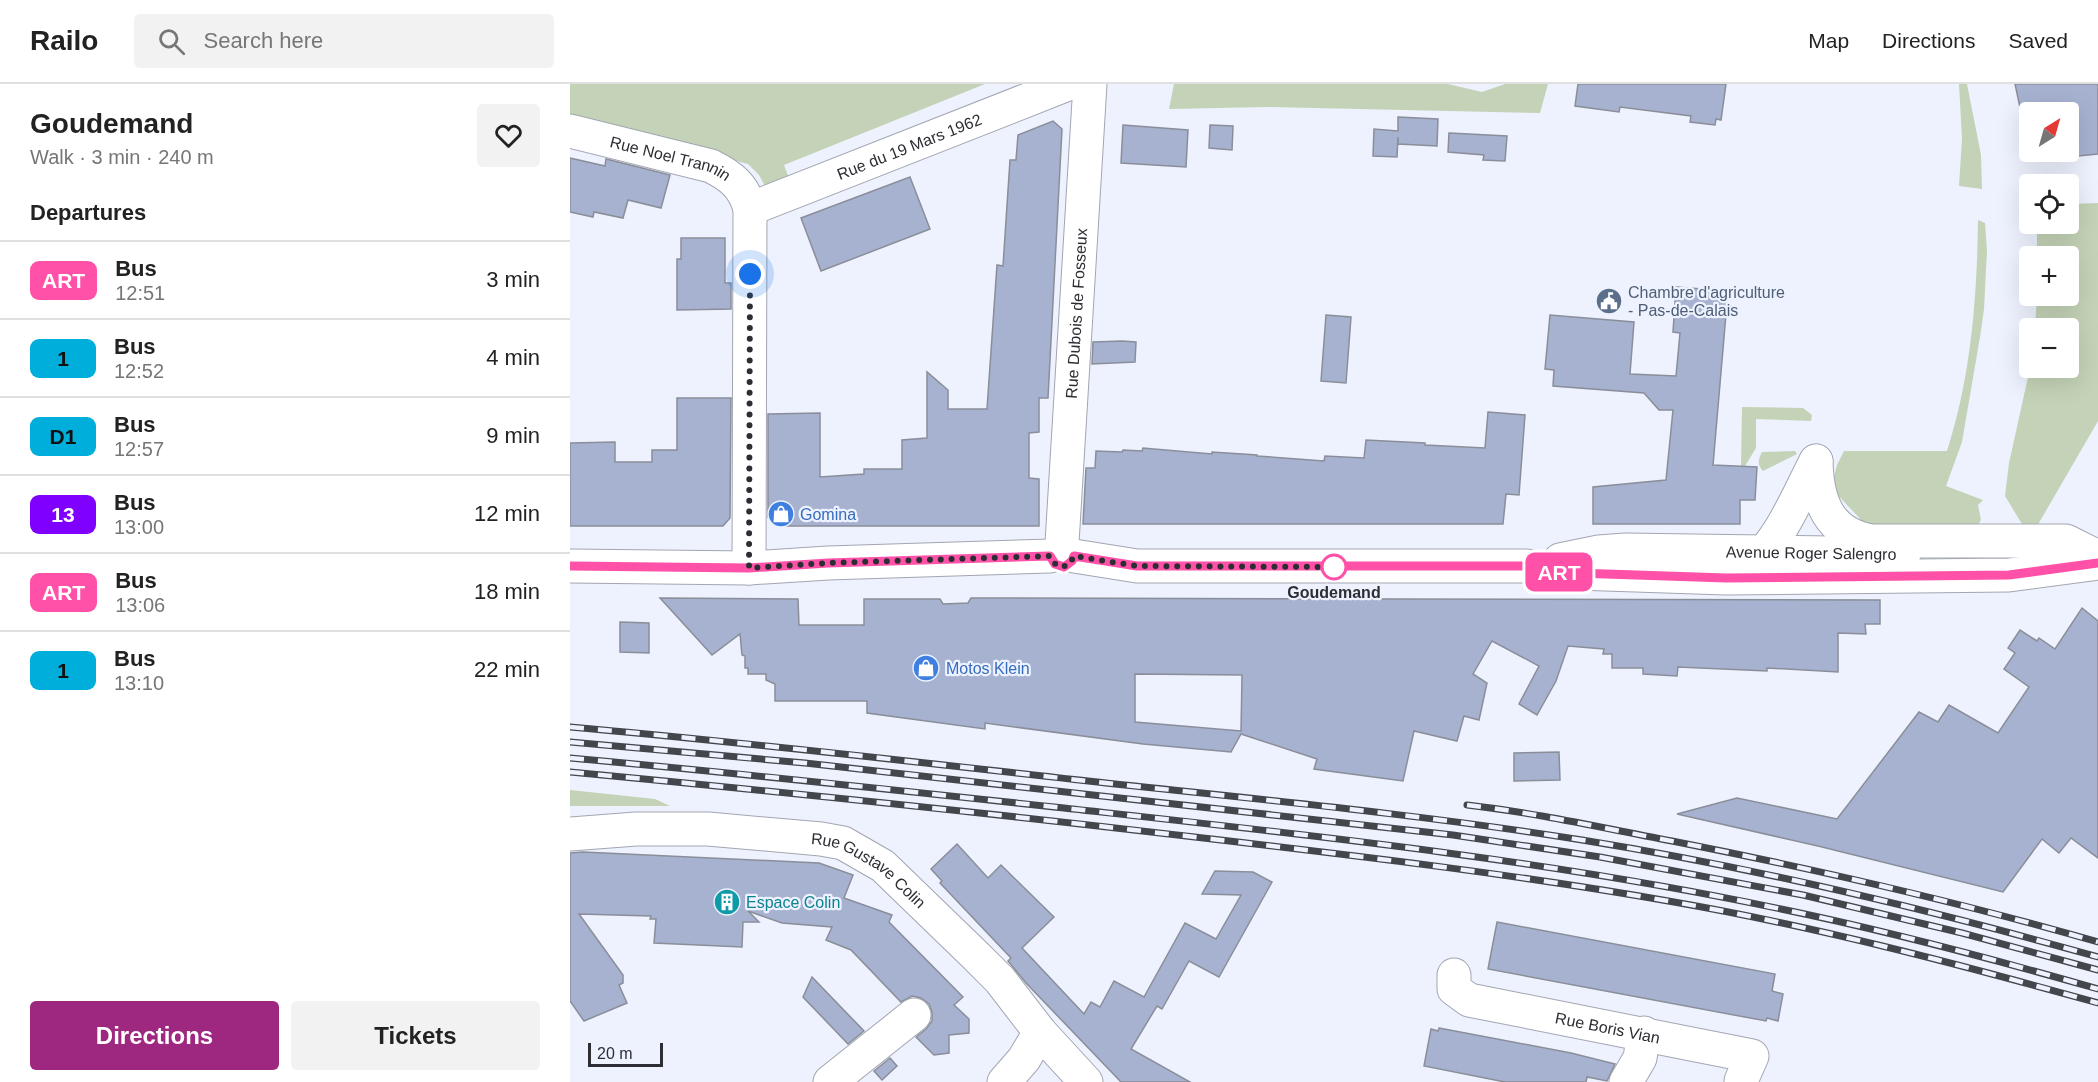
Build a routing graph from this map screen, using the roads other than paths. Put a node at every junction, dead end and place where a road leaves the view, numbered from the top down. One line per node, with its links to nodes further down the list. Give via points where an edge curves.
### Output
1 (1068, 84): 4 (street, Rue du 19 Mars 1962)
2 (1090, 84): 5 (street, Rue Dubois de Fosseux)
3 (570, 130): 4 (street, Rue Noel Trannin, via 711,166 738,183)
4 (750, 209): 10 (street)
5 (1062, 552): 9 (street, Avenue Roger Salengro, via 1155,567); 10 (street, Avenue Roger Salengro)
6 (1765, 552): 7 (street, Avenue Roger Salengro); 7 (street, via 1816,461 1817,482 1825,507 1839,527 1858,538 2066,542); 9 (street, Avenue Roger Salengro, via 1611,550); 11 (street)
7 (2097, 559): 11 (street, Avenue Roger Salengro, via 2009,575)
8 (570, 566): 10 (street, Avenue Roger Salengro)
9 (1526, 566): 11 (street, Avenue Roger Salengro, via 1576,573)
10 (749, 568)
11 (1726, 578)
12 (570, 834): 15 (street, Rue Gustave Colin, via 708,829 843,843 883,866 917,898 1000,980)
13 (1454, 975): 16 (street, Rue Boris Vian, via 1454,989 1469,1000)
14 (914, 1015): 18 (street)
15 (1040, 1032): 19 (street); 20 (street, Rue Gustave Colin)
16 (1644, 1033): 17 (street, Rue Boris Vian, via 1752,1056); 21 (street, via 1640,1058)
17 (1741, 1081)
18 (830, 1082)
19 (1004, 1082)
20 (1086, 1082)
21 (1626, 1082)

